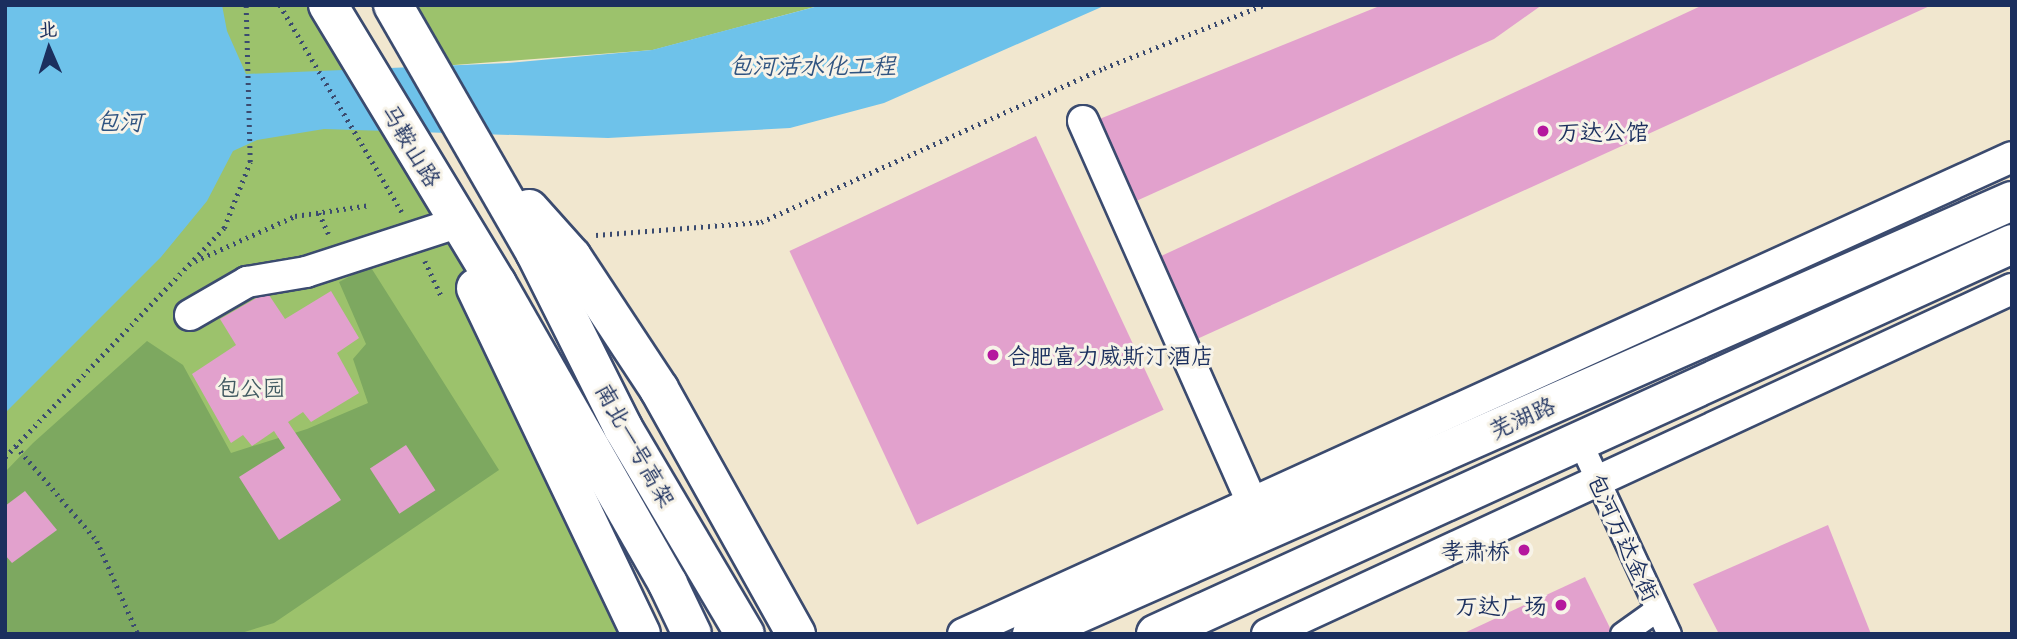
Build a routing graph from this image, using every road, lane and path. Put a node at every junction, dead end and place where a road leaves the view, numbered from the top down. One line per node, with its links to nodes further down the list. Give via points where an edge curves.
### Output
1 (246, 5): 16 (path, via 250,162 223,228)
2 (280, 5): 10 (path, via 304,52)
3 (328, 5): 9 (main road, 马鞍山路)
4 (1264, 5): 14 (path, via 1104,68 761,222)
5 (402, 20): 7 (main road)
6 (1083, 121): 23 (street)
7 (477, 150): 28 (main road, 南北一号高架, via 535,252 623,428); 29 (main road, via 572,257 659,389)
8 (2012, 157): 23 (street)
9 (431, 176): 13 (main road); 17 (main road, 马鞍山路)
10 (387, 179)
11 (2012, 201): 31 (main road, 芜湖路)
12 (370, 205): 16 (path, via 295,216)
13 (451, 225): 19 (street, via 306,272 247,282); 26 (main road, via 499,344)
14 (595, 236)
15 (2012, 244): 20 (main road, 芜湖路)
16 (191, 263): 21 (path)
17 (497, 284): 27 (main road, 南北一号高架)
18 (2012, 289): 33 (street)
19 (190, 315)
20 (1578, 440): 24 (street, 包河万达金街); 32 (main road, 芜湖路)
21 (16, 446): 22 (path); 25 (path, via 97,541)
22 (5, 457)
23 (1252, 502): 30 (street)
24 (1657, 609): 34 (street); 35 (street, 包河万达金街)
25 (138, 634)
26 (640, 634)
27 (692, 634)
28 (745, 634)
29 (796, 634)
30 (963, 634)
31 (1032, 634)
32 (1156, 634)
33 (1268, 634)
34 (1622, 634)
35 (1669, 634)

